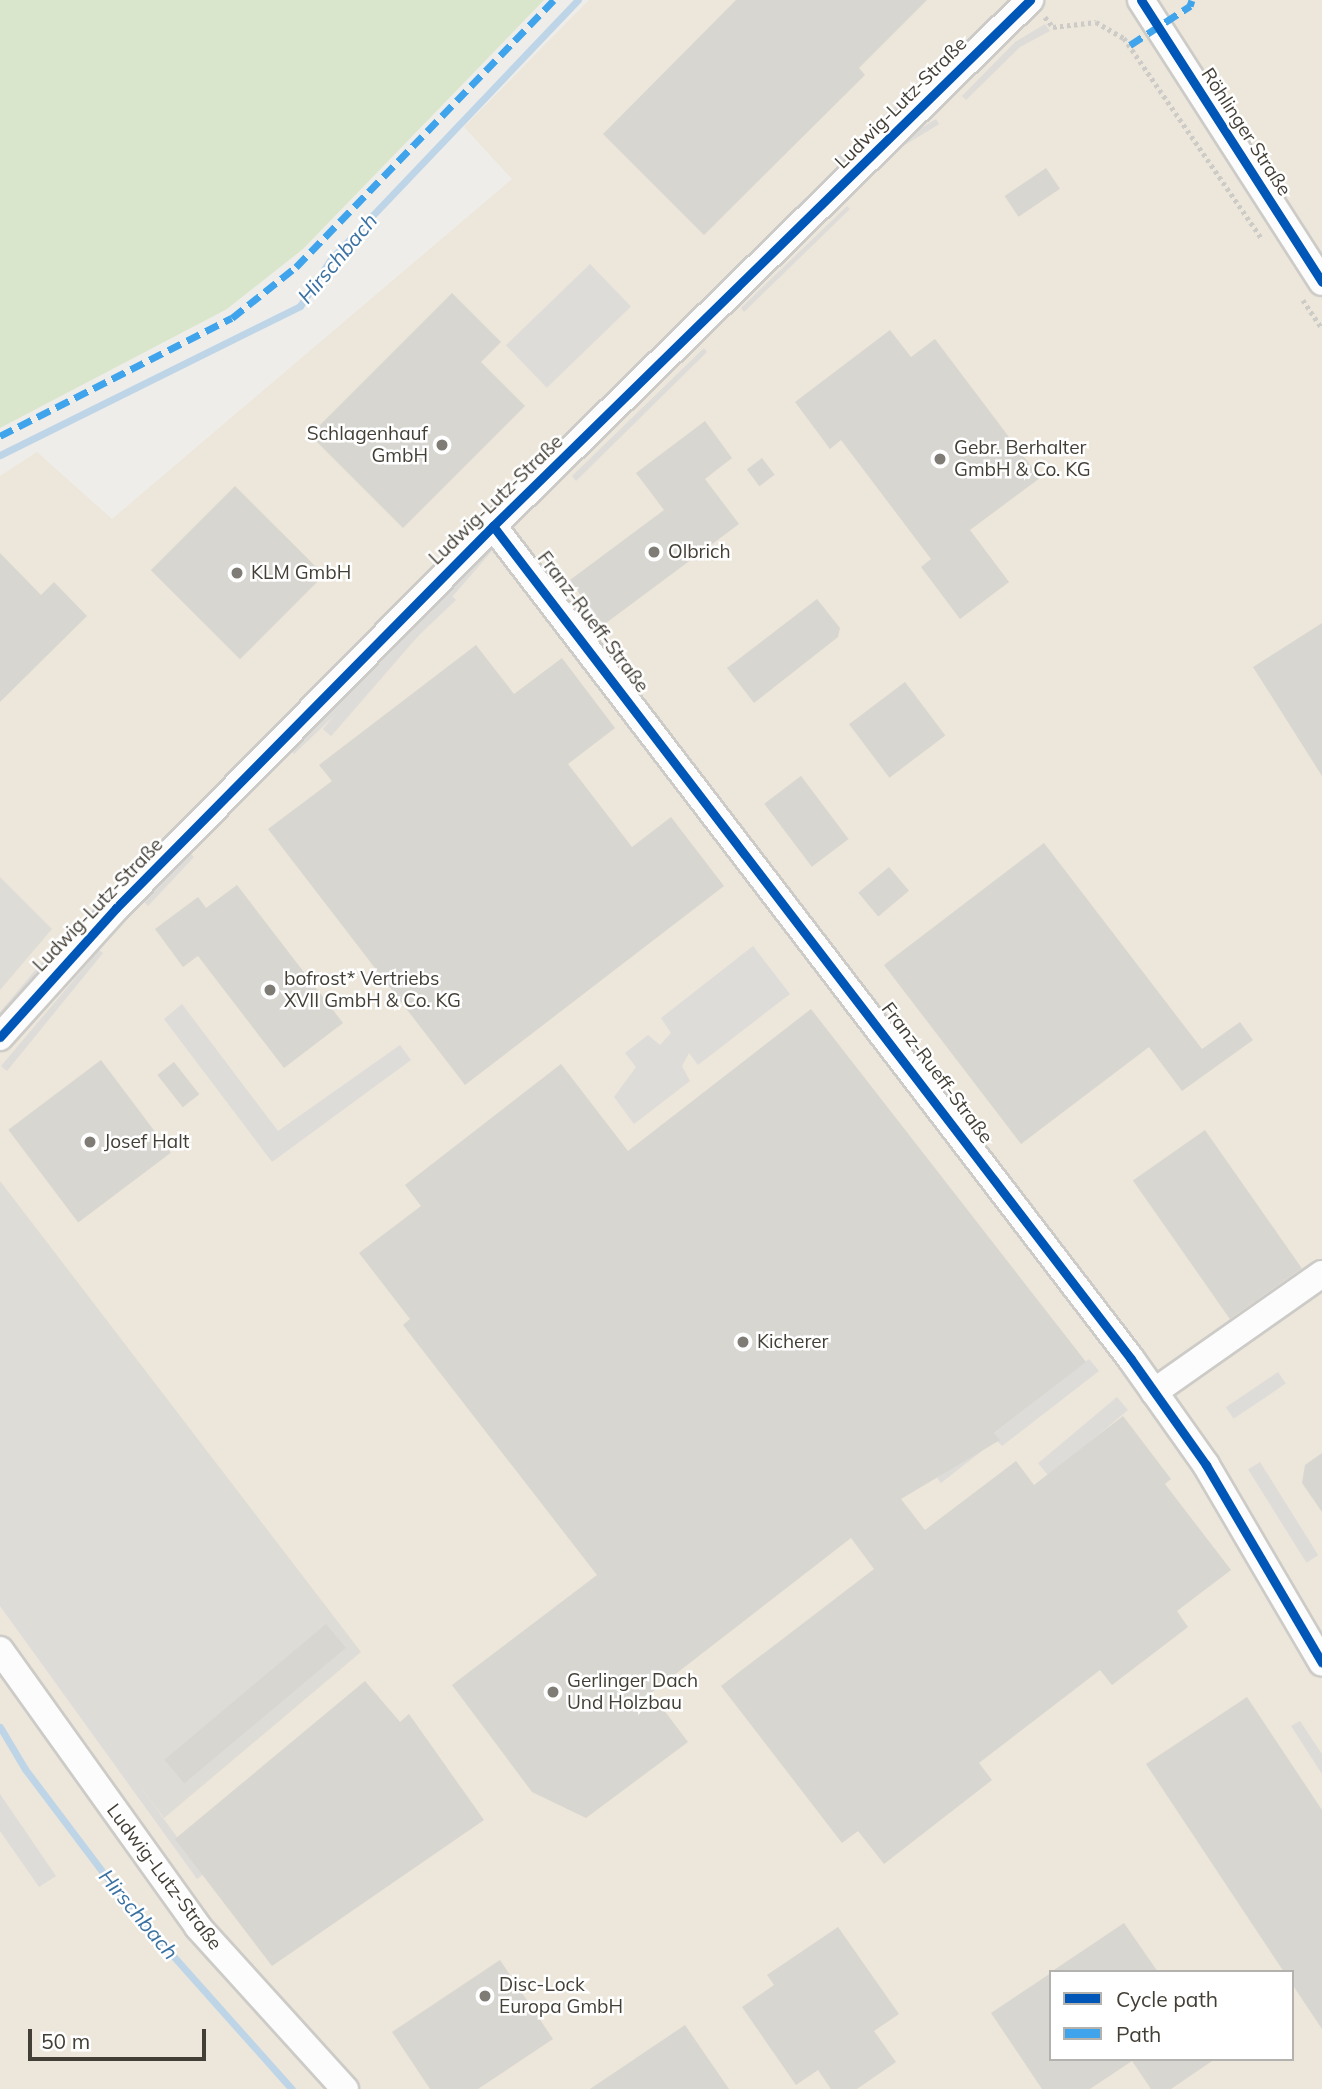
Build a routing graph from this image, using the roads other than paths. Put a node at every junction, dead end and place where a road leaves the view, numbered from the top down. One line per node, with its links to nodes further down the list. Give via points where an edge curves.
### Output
1 (1141, 0): 3 (street, Röhlinger Straße)
2 (1034, 4): 4 (street, Ludwig-Lutz-Straße)
3 (1310, 288)
4 (493, 526): 5 (street, Ludwig-Lutz-Straße, via 116,908); 7 (street, Franz-Rueff-Straße, via 776,888)
5 (0, 1037)
6 (1322, 1274): 7 (street)
7 (1154, 1392): 9 (street, Franz-Rueff-Straße, via 1206,1465)
8 (0, 1650): 10 (street, Ludwig-Lutz-Straße, via 198,1927)
9 (1322, 1663)
10 (345, 2089)

